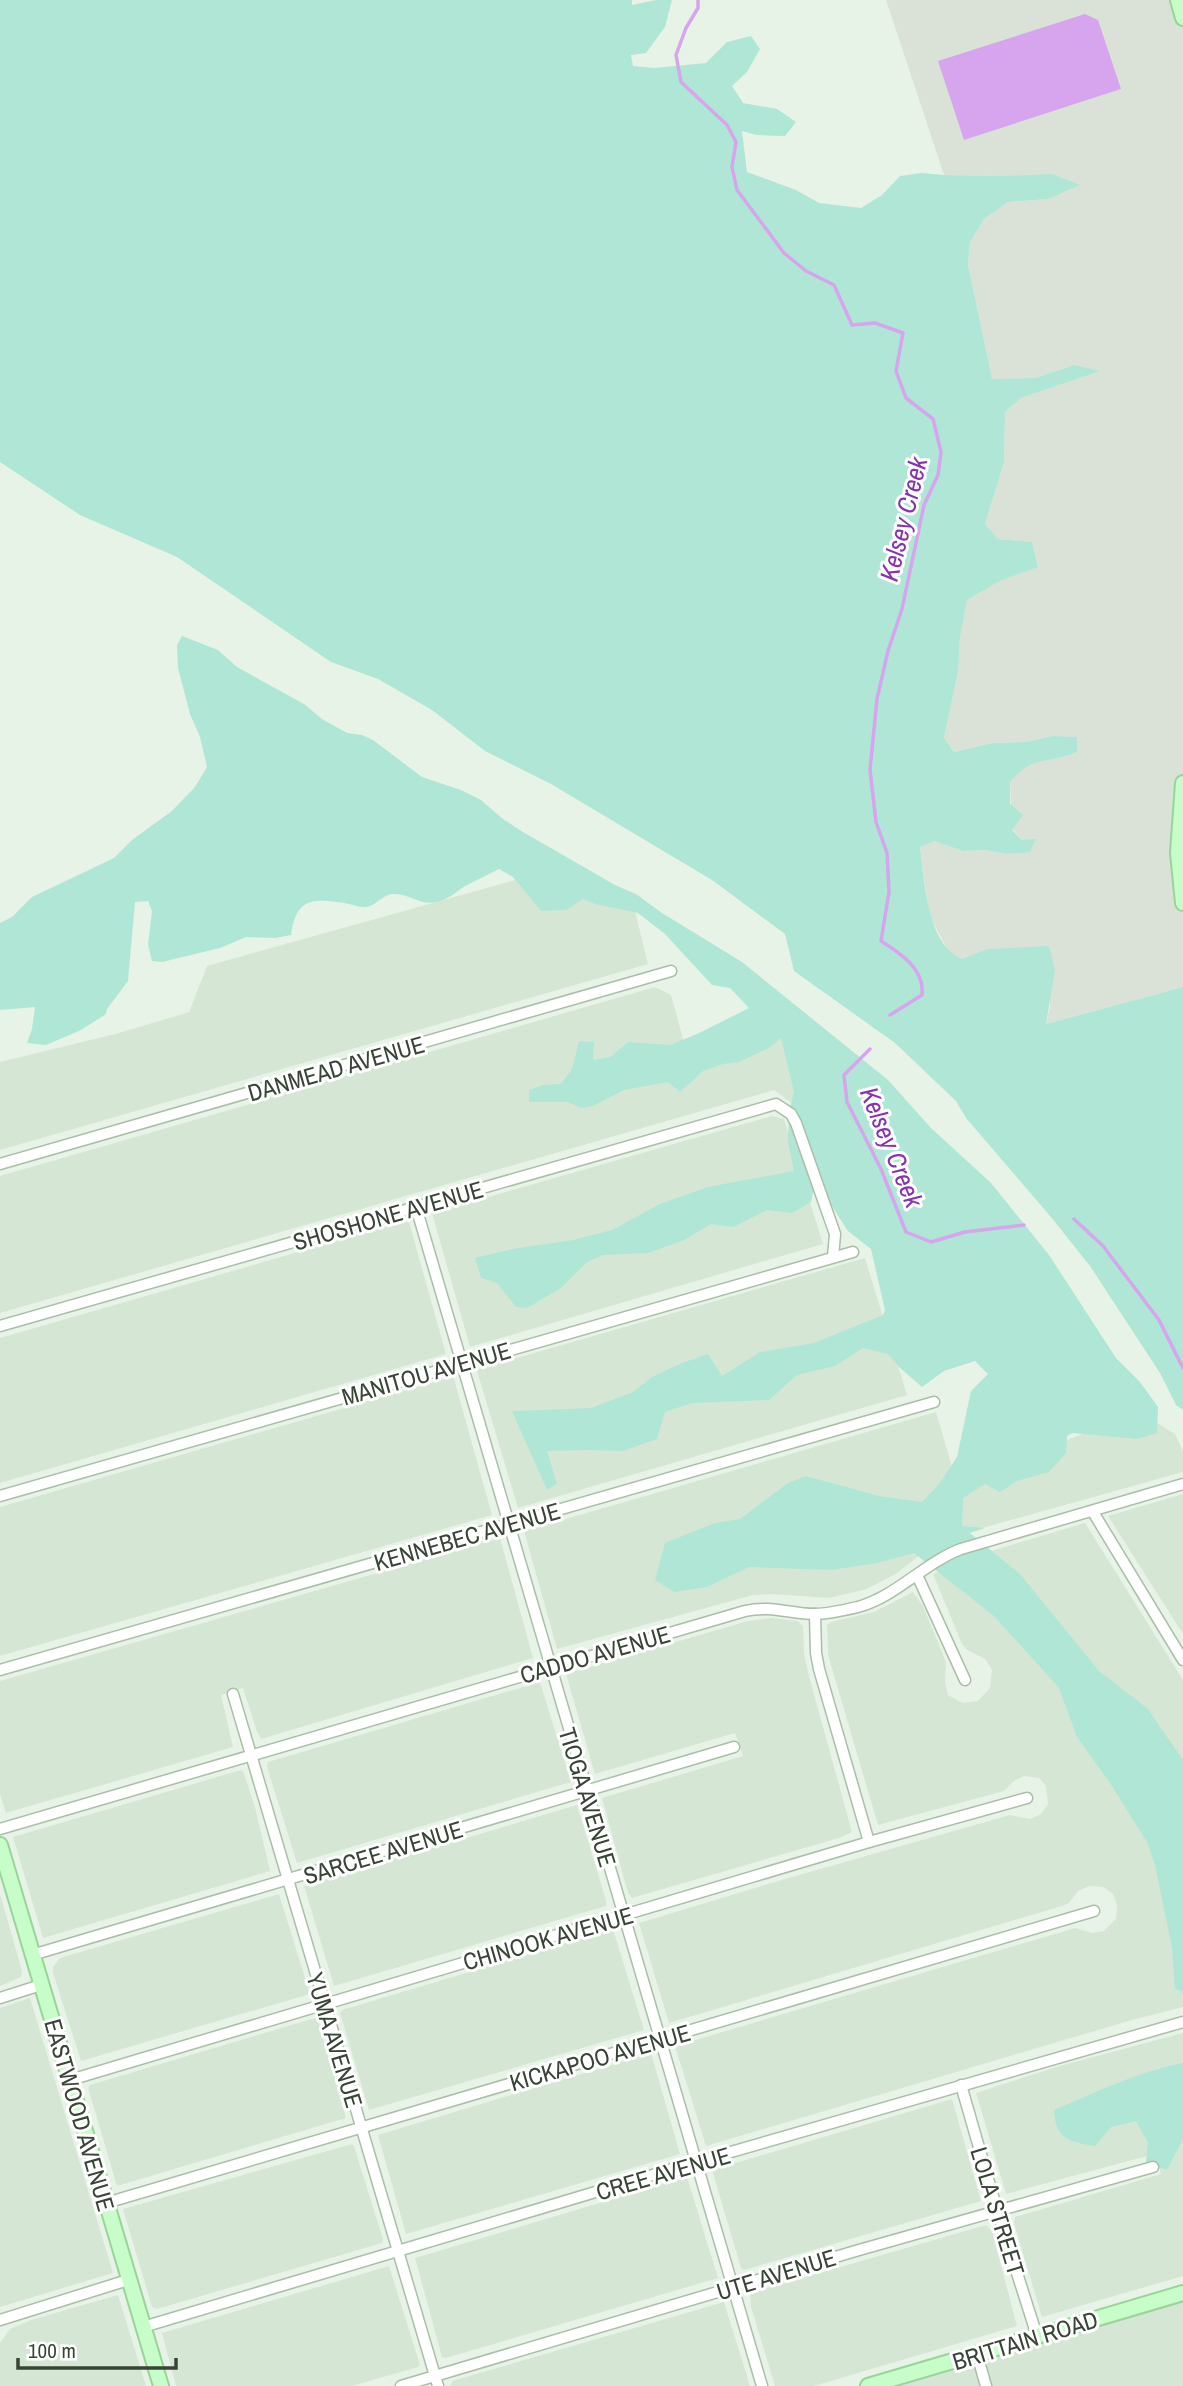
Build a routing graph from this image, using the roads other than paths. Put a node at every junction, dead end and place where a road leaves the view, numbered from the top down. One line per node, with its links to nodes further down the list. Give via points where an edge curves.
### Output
1 (1178, 0): 2 (street)
2 (1183, 18)
3 (1183, 783): 4 (street, via 1178,845)
4 (1183, 903)
5 (671, 971): 6 (street, DANMEAD AVENUE)
6 (0, 1164)
7 (416, 1207): 9 (street, SHOSHONE AVENUE, via 776,1104 796,1123 835,1234); 10 (street, SHOSHONE AVENUE); 11 (street, TIOGA AVENUE)
8 (853, 1252): 9 (street, MANITOU AVENUE)
9 (833, 1257): 11 (street, MANITOU AVENUE)
10 (0, 1326)
11 (461, 1362): 14 (street, MANITOU AVENUE); 16 (street, TIOGA AVENUE)
12 (934, 1402): 16 (street, KENNEBEC AVENUE)
13 (1183, 1484): 15 (street, CADDO AVENUE)
14 (0, 1496)
15 (1093, 1512): 17 (street, CADDO AVENUE, via 961,1549); 19 (street)
16 (508, 1525): 20 (street, TIOGA AVENUE); 21 (street, KENNEBEC AVENUE)
17 (917, 1575): 18 (street, CADDO AVENUE, via 883,1598); 22 (street)
18 (815, 1614): 20 (street, CADDO AVENUE, via 753,1609); 29 (street, via 819,1669)
19 (1183, 1660)
20 (549, 1667): 25 (street, CADDO AVENUE); 26 (street, TIOGA AVENUE)
21 (0, 1670)
22 (965, 1679)
23 (233, 1694): 25 (street, YUMA AVENUE)
24 (734, 1747): 26 (street, SARCEE AVENUE)
25 (251, 1756): 28 (street, CADDO AVENUE); 31 (street, YUMA AVENUE)
26 (586, 1790): 31 (street, SARCEE AVENUE); 33 (street, TIOGA AVENUE)
27 (1027, 1798): 29 (street, CHINOOK AVENUE)
28 (0, 1829)
29 (869, 1843): 33 (street, CHINOOK AVENUE)
30 (0, 1845): 34 (street, EASTWOOD AVENUE)
31 (288, 1880): 34 (street, SARCEE AVENUE); 37 (street, YUMA AVENUE)
32 (1094, 1912): 39 (street, KICKAPOO AVENUE)
33 (623, 1916): 37 (street, CHINOOK AVENUE); 39 (street, TIOGA AVENUE)
34 (32, 1955): 35 (street, EASTWOOD AVENUE)
35 (41, 1984): 36 (street); 40 (street, EASTWOOD AVENUE)
36 (0, 1998)
37 (324, 2004): 40 (street, CHINOOK AVENUE); 42 (street, YUMA AVENUE)
38 (1183, 2022): 41 (street, CREE AVENUE)
39 (660, 2039): 42 (street, KICKAPOO AVENUE); 43 (street, TIOGA AVENUE)
40 (70, 2080): 45 (street, EASTWOOD AVENUE)
41 (961, 2085): 43 (street, CREE AVENUE); 46 (street, LOLA STREET)
42 (361, 2127): 45 (street, KICKAPOO AVENUE); 47 (street, YUMA AVENUE)
43 (696, 2162): 47 (street, CREE AVENUE); 49 (street, TIOGA AVENUE)
44 (1153, 2166): 46 (street, UTE AVENUE)
45 (106, 2203): 48 (street, EASTWOOD AVENUE)
46 (997, 2210): 49 (street, UTE AVENUE); 53 (street, LOLA STREET)
47 (397, 2253): 52 (street, CREE AVENUE); 55 (street, YUMA AVENUE)
48 (128, 2280): 51 (street); 52 (street, EASTWOOD AVENUE)
49 (732, 2287): 55 (street, UTE AVENUE); 58 (street, TIOGA AVENUE)
50 (1183, 2293): 53 (street, BRITTAIN ROAD)
51 (0, 2320)
52 (144, 2327): 56 (street, EASTWOOD AVENUE)
53 (1037, 2336): 54 (street, BRITTAIN ROAD)
54 (977, 2354): 59 (street, BRITTAIN ROAD); 60 (street)
55 (436, 2381): 57 (street, UTE AVENUE)
56 (160, 2386)
57 (401, 2386)
58 (762, 2386)
59 (868, 2386)
60 (986, 2386)

